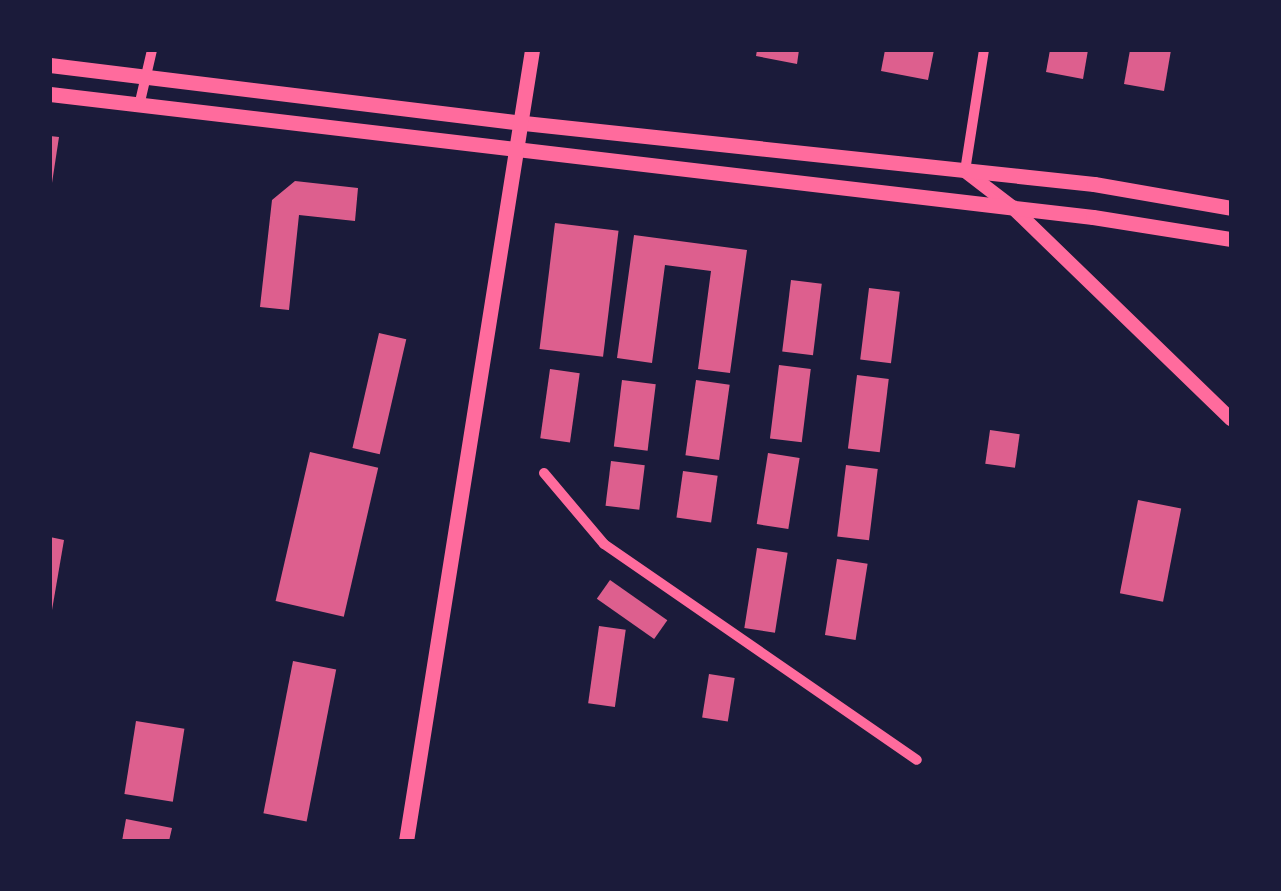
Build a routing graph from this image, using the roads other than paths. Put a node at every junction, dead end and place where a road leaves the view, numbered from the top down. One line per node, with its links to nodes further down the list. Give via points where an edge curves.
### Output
1 (152, 50): 5 (street)
2 (532, 50): 8 (main road)
3 (984, 50): 10 (street)
4 (50, 65): 5 (main road)
5 (146, 78): 7 (street); 8 (main road)
6 (50, 94): 7 (main road)
7 (139, 107): 9 (main road)
8 (524, 123): 9 (main road); 10 (main road)
9 (518, 152): 11 (main road); 17 (main road)
10 (965, 171): 11 (main road); 12 (main road)
11 (1012, 207): 13 (main road); 14 (main road)
12 (1231, 208)
13 (1231, 238)
14 (1231, 419)
15 (544, 473): 16 (street, via 604,544)
16 (917, 760)
17 (406, 841)

